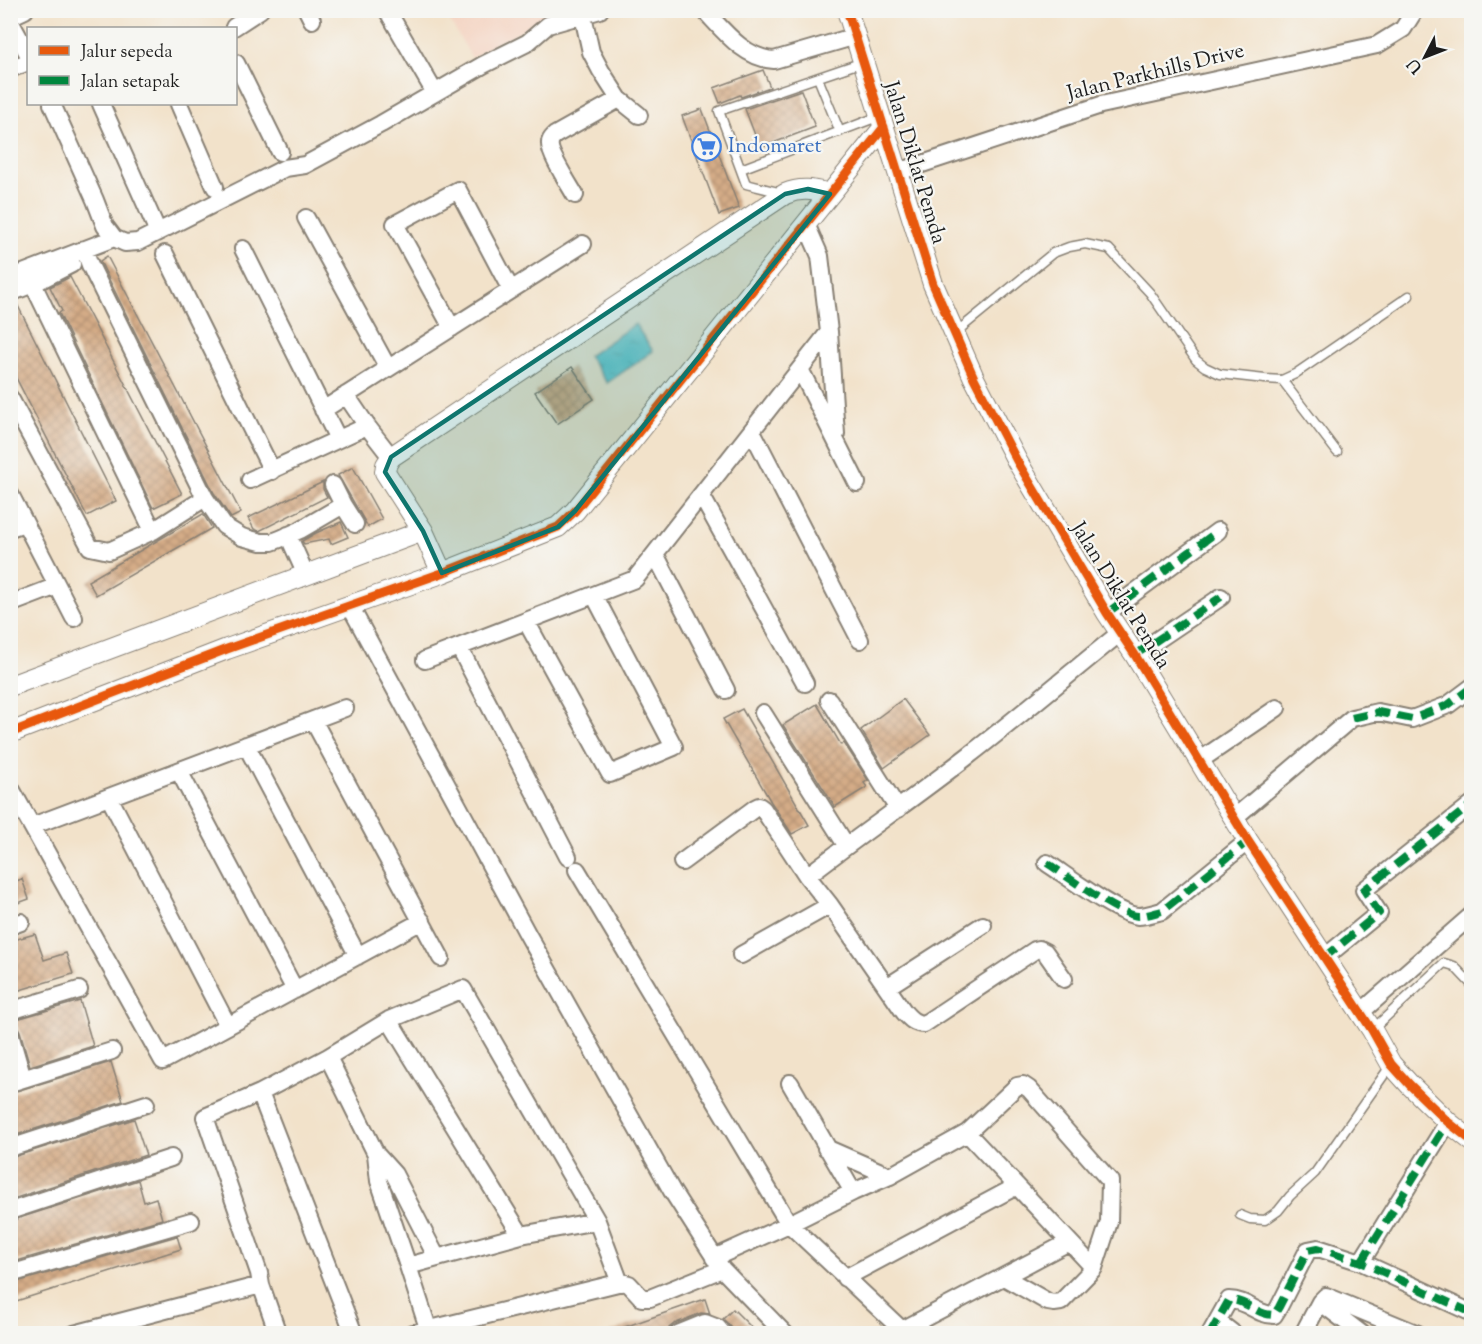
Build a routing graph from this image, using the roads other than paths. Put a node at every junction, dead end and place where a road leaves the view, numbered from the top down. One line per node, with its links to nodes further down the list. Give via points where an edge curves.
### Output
1 (26, 10): 9 (street)
2 (260, 10): 10 (street)
3 (387, 10): 18 (street)
4 (600, 10): 8 (street)
5 (704, 10): 11 (street, via 744,49 765,59 774,60)
6 (847, 10): 11 (street, Jalan Diklat Pemda)
7 (1415, 10): 28 (street, Jalan Parkhills Drive, via 1403,29 1377,45 1101,105)
8 (583, 16): 18 (street, via 548,25 527,43); 19 (street, via 591,52)
9 (10, 19): 12 (street)
10 (234, 27)
11 (856, 36): 14 (street, Jalan Diklat Pemda)
12 (27, 52)
13 (27, 62): 16 (street)
14 (864, 62): 17 (lane); 24 (street, Jalan Diklat Pemda)
15 (237, 65): 26 (street)
16 (10, 69)
17 (818, 78): 25 (lane); 27 (lane, via 719,111)
18 (435, 93): 35 (street, via 305,165 285,168)
19 (619, 99): 23 (street); 32 (street, via 550,140 554,157)
20 (52, 105): 36 (street, via 105,226)
21 (101, 105): 35 (street)
22 (179, 105): 29 (street)
23 (639, 116)
24 (882, 121): 25 (lane); 28 (street, Jalan Diklat Pemda); 31 (street)
25 (840, 132): 27 (lane)
26 (280, 152)
27 (741, 170): 30 (lane, via 746,184)
28 (898, 172): 48 (street, Jalan Diklat Pemda, via 933,284)
29 (215, 187)
30 (785, 194): 31 (street, via 808,189); 60 (street)
31 (830, 194): 34 (street)
32 (575, 195)
33 (306, 218): 49 (street)
34 (806, 224): 47 (street, via 820,256); 76 (street, via 575,511 558,527)
35 (158, 232): 36 (street, via 138,242 125,243)
36 (114, 238): 39 (street)
37 (584, 244): 43 (street)
38 (243, 249): 54 (street)
39 (85, 253): 41 (street); 42 (street); 67 (street)
40 (165, 254): 61 (street)
41 (10, 278)
42 (33, 284): 44 (street); 71 (street)
43 (511, 290): 46 (street); 46 (street, via 458,190 395,224)
44 (10, 293)
45 (1408, 296): 51 (lane)
46 (452, 328): 49 (street)
47 (829, 332): 50 (street); 58 (street)
48 (955, 333): 51 (lane, via 1053,253 1085,244 1109,249 1150,293 1196,360 1205,367 1220,374); 83 (street, Jalan Diklat Pemda, via 1017,461)
49 (388, 368): 52 (street)
50 (800, 369): 56 (street); 58 (street)
51 (1282, 380): 59 (lane)
52 (346, 395): 54 (street); 55 (street)
53 (10, 398): 71 (street, via 90,547 109,551)
54 (323, 410): 57 (street)
55 (367, 426): 57 (street); 60 (street)
56 (752, 430): 66 (street); 87 (street)
57 (338, 439): 61 (street)
58 (837, 444): 63 (street)
59 (1337, 452)
60 (391, 457): 74 (street, via 385,472)
61 (272, 471): 62 (street)
62 (250, 480)
63 (857, 483)
64 (333, 485): 68 (street)
65 (10, 494): 70 (street)
66 (701, 495): 75 (street); 91 (street)
67 (205, 498): 71 (street); 73 (street, via 224,526 242,537 272,542)
68 (343, 505): 69 (street); 73 (street)
69 (355, 524)
70 (18, 526): 78 (street)
71 (153, 531)
72 (1218, 531): 83 (street)
73 (288, 535): 77 (street)
74 (425, 535): 76 (street); 77 (street)
75 (656, 554): 79 (street, via 635,579); 94 (street)
76 (440, 569): 82 (street)
77 (306, 575): 92 (street)
78 (57, 586): 81 (street); 84 (street)
79 (594, 595): 85 (street); 85 (street, via 674,747 610,774)
80 (1221, 597): 89 (street)
81 (10, 604)
82 (350, 606): 100 (street); 160 (street, via 534,945 672,1191)
83 (1107, 613): 86 (street, Jalan Diklat Pemda)
84 (74, 618)
85 (526, 621): 88 (street)
86 (1120, 633): 89 (street, Jalan Diklat Pemda); 107 (street)
87 (860, 640)
88 (459, 647): 90 (street); 155 (street, via 572,864)
89 (1135, 655): 102 (street, Jalan Diklat Pemda)
90 (425, 660)
91 (805, 683)
92 (10, 686)
93 (1472, 687): 108 (street, via 1448,705 1412,719 1378,712 1352,718)
94 (726, 690)
95 (829, 700): 107 (street)
96 (345, 708): 99 (street)
97 (1277, 708): 102 (street)
98 (763, 713): 111 (street)
99 (313, 720): 101 (street); 117 (street)
100 (10, 733)
101 (246, 746): 103 (street); 119 (street)
102 (1199, 761): 108 (street, Jalan Diklat Pemda)
103 (179, 771): 105 (street); 127 (street)
104 (10, 787): 109 (street)
105 (109, 797): 109 (street); 131 (street)
106 (1472, 804): 122 (street, via 1364,890 1379,913)
107 (898, 809): 111 (street)
108 (1234, 818): 110 (street, Jalan Diklat Pemda)
109 (32, 826): 131 (street, via 163,1061)
110 (1248, 841): 113 (street, via 1162,911 1150,915 1137,916 1112,906); 122 (street, Jalan Diklat Pemda)
111 (846, 845): 114 (street)
112 (682, 862): 114 (street, via 759,806)
113 (1047, 863)
114 (807, 876): 115 (street)
115 (830, 904): 120 (street); 125 (street)
116 (1472, 915): 129 (street)
117 (422, 921): 119 (street); 121 (street)
118 (982, 925): 125 (street)
119 (358, 956): 127 (street)
120 (741, 956)
121 (441, 958)
122 (1324, 958): 129 (street, Jalan Diklat Pemda)
123 (1064, 978): 125 (street, via 1045,952 1035,950 924,1024 910,1019)
124 (1472, 985): 132 (lane, via 1454,966 1444,963)
125 (887, 987)
126 (79, 990): 128 (street)
127 (295, 990): 131 (street)
128 (10, 1011)
129 (1360, 1013): 132 (street, Jalan Diklat Pemda)
130 (389, 1020): 135 (street); 154 (street, via 463,989); 156 (street)
131 (228, 1026)
132 (1372, 1030): 136 (street, Jalan Diklat Pemda)
133 (10, 1034): 137 (street)
134 (112, 1051): 137 (street)
135 (328, 1057): 139 (street); 146 (street)
136 (1391, 1064): 141 (street, Jalan Diklat Pemda); 152 (lane, via 1315,1173 1278,1211 1265,1220)
137 (17, 1081)
138 (790, 1083): 145 (street)
139 (260, 1093): 167 (street, via 205,1117); 175 (street)
140 (146, 1104): 144 (street)
141 (1448, 1122): 143 (street, Jalan Diklat Pemda); 159 (street)
142 (967, 1133): 148 (street); 149 (street); 162 (street, via 1017,1086 1029,1089 1110,1181 1109,1222)
143 (1472, 1141)
144 (10, 1148)
145 (826, 1148): 148 (street); 150 (street)
146 (376, 1154): 158 (street, via 394,1173); 161 (street, via 379,1181)
147 (171, 1158): 151 (street)
148 (890, 1176): 150 (street)
149 (1017, 1186): 157 (street); 165 (street)
150 (853, 1192): 155 (street)
151 (10, 1211)
152 (1240, 1215)
153 (191, 1221): 163 (street)
154 (597, 1221): 156 (street); 166 (street)
155 (789, 1224): 160 (street); 165 (street)
156 (521, 1234): 158 (street)
157 (1069, 1242): 162 (street); 164 (street)
158 (436, 1258): 161 (street)
159 (1361, 1262): 169 (street); 171 (street, via 1318,1248 1308,1250 1274,1315 1229,1300)
160 (718, 1264): 166 (street, via 646,1298); 179 (street)
161 (408, 1266): 170 (street)
162 (1094, 1268): 164 (street, via 1061,1302 1054,1303)
163 (10, 1274)
164 (1004, 1277): 172 (street)
165 (845, 1278): 172 (street)
166 (620, 1283): 170 (street)
167 (261, 1285): 173 (street); 174 (street)
168 (1320, 1302): 180 (street); 181 (street); 182 (street, via 1326,1296)
169 (1472, 1313)
170 (428, 1328): 176 (street)
171 (1223, 1331)
172 (905, 1332)
173 (74, 1334)
174 (278, 1334)
175 (354, 1334)
176 (410, 1334)
177 (678, 1334): 178 (street, via 705,1323)
178 (723, 1334)
179 (786, 1334)
180 (1303, 1334)
181 (1362, 1334)
182 (1418, 1334)

